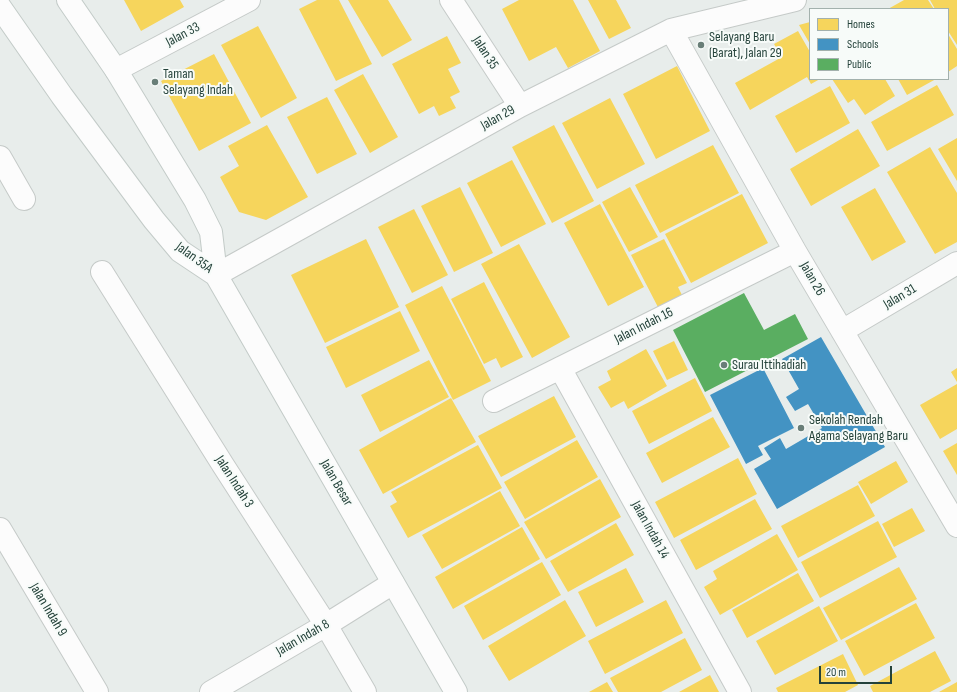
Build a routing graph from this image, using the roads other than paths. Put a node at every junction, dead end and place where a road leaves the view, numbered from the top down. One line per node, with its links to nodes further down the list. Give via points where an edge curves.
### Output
1 (68, 0): 7 (street, Jalan 35A)
2 (249, 0): 7 (street, Jalan 33)
3 (451, 0): 8 (street, Jalan 35)
4 (795, 0): 6 (street, Jalan 29)
5 (0, 7): 14 (street, Jalan 35A, via 154,220 180,251)
6 (670, 30): 8 (street, Jalan 29); 11 (street, Jalan 26)
7 (116, 70): 14 (street, Jalan 35A, via 195,200 211,232)
8 (520, 106): 14 (street, Jalan 29)
9 (0, 157): 10 (street)
10 (24, 199)
11 (795, 251): 15 (street, Jalan 26); 16 (street, Jalan Indah 16)
12 (957, 263): 15 (street, Jalan 31)
13 (102, 272): 21 (street, Jalan Indah 3)
14 (216, 275): 20 (street, Jalan Besar)
15 (842, 331): 18 (street, Jalan 26)
16 (560, 368): 17 (street, Jalan Indah 16); 26 (street, Jalan Indah 14)
17 (494, 401)
18 (957, 526)
19 (0, 529): 22 (street, Jalan Indah 9)
20 (393, 583): 21 (street, Jalan Indah 8); 25 (street, Jalan Besar)
21 (326, 625): 23 (street, Jalan Indah 8); 24 (street, Jalan Indah 3)
22 (97, 692)
23 (210, 692)
24 (365, 692)
25 (456, 692)
26 (740, 692)

